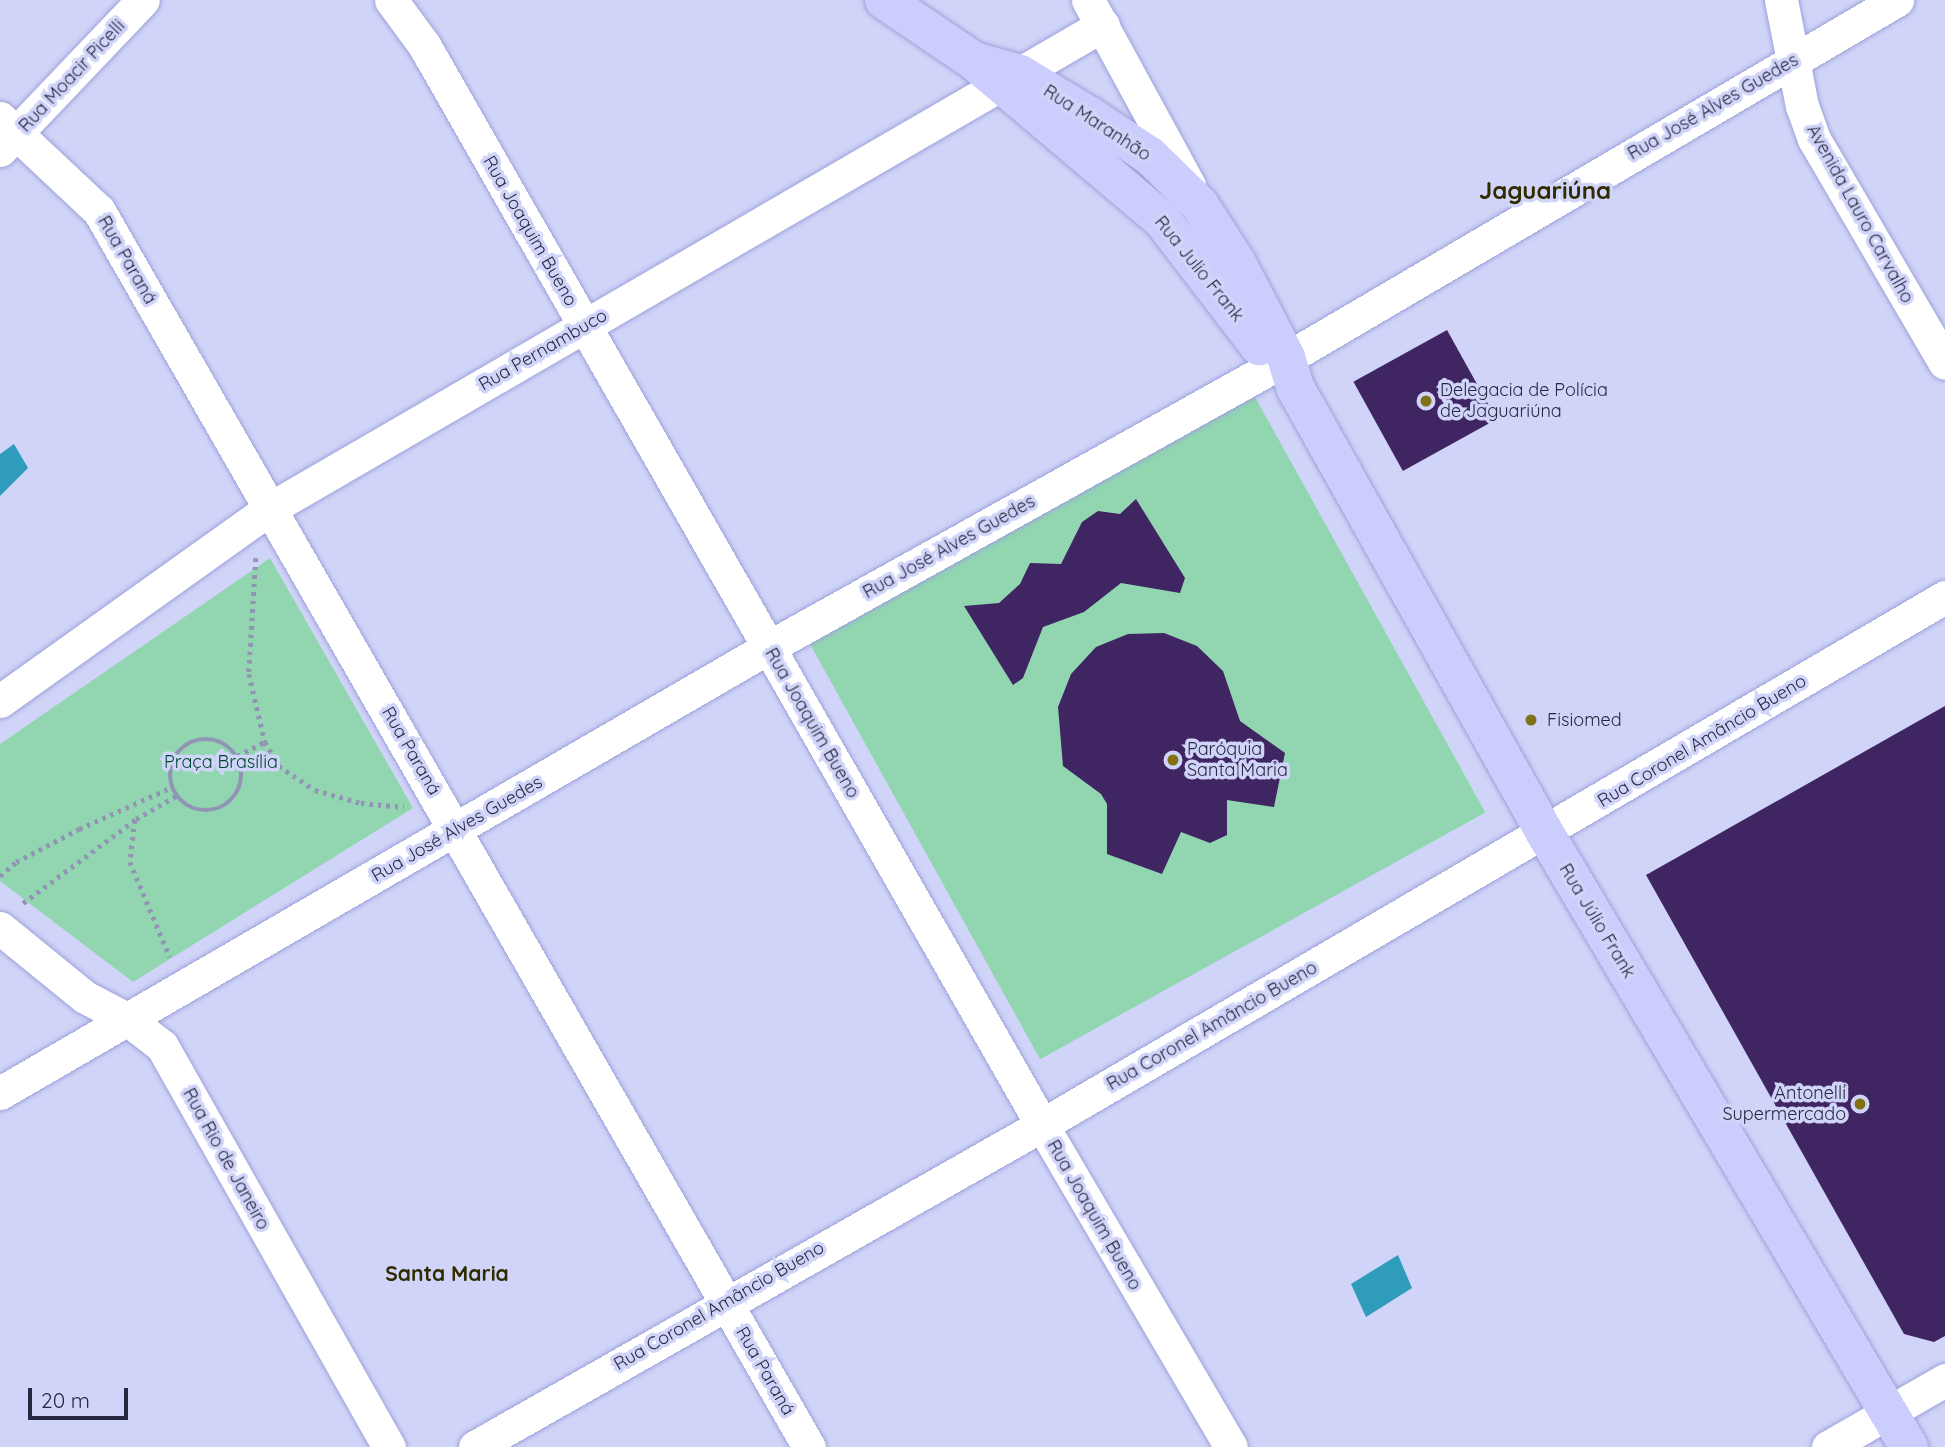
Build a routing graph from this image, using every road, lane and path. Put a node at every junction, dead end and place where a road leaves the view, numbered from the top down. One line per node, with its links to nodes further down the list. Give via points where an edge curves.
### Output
1 (143, 0): 9 (street, Rua Moacir Picelli)
2 (391, 0): 11 (street, Rua Joaquim Bueno, via 424,45)
3 (884, 0): 8 (main road, Rua Maranhão)
4 (1781, 0): 7 (street, Avenida Lauro Carvalho)
5 (1897, 0): 7 (street, Rua José Alves Guedes)
6 (1096, 13): 8 (street, Rua Pernambuco); 10 (street)
7 (1795, 58): 12 (street, Avenida Lauro Carvalho, via 1802,106 1814,139); 13 (street, Rua José Alves Guedes)
8 (998, 73): 10 (main road, Rua Maranhão, via 1150,156); 11 (street, Rua Pernambuco); 13 (main road, Rua Julio Frank, via 1164,221)
9 (6, 134): 14 (street, Rua Paraná, via 99,211)
10 (1199, 204): 13 (main road, Rua Maranhão, via 1237,262)
11 (584, 325): 14 (street, Rua Pernambuco); 16 (street, Rua Joaquim Bueno)
12 (1945, 363)
13 (1285, 371): 16 (street, Rua José Alves Guedes); 25 (main road, Rua Júlio Frank)
14 (266, 512): 17 (street, Rua Pernambuco); 18 (path, via 249,674); 22 (street, Rua Paraná)
15 (1945, 597): 25 (street, Rua Coronel Amâncio Bueno)
16 (769, 647): 24 (street, Rua José Alves Guedes); 31 (street, Rua Joaquim Bueno)
17 (0, 701)
18 (265, 742): 19 (path); 22 (path, via 279,766 315,790 361,803 413,808)
19 (237, 756): 20 (path, via 222,741 210,738 187,744 172,762); 21 (path, via 242,782 230,803 196,810)
20 (172, 786): 21 (path); 26 (path, via 79,829 16,862)
21 (176, 796): 23 (path)
22 (438, 798): 24 (street, Rua Paraná)
23 (135, 819): 27 (path); 28 (path, via 130,862 156,931)
24 (456, 829): 28 (street, Rua José Alves Guedes); 32 (street, Rua Paraná)
25 (1545, 833): 31 (street, Rua Coronel Amâncio Bueno); 34 (main road, Rua Júlio Frank)
26 (0, 876)
27 (8, 918): 29 (street, Rua Rio de Janeiro, via 85,997)
28 (186, 985): 29 (street, Rua José Alves Guedes)
29 (127, 1019): 30 (street, Rua José Alves Guedes); 35 (street, Rua Rio de Janeiro, via 162,1046)
30 (0, 1093)
31 (1042, 1125): 32 (street, Rua Coronel Amâncio Bueno); 38 (street, Rua Joaquim Bueno)
32 (725, 1301): 36 (street, Rua Coronel Amâncio Bueno); 37 (street, Rua Paraná)
33 (1945, 1380): 34 (street)
34 (1889, 1412): 39 (street); 40 (main road, Rua Júlio Frank)
35 (389, 1447)
36 (475, 1447)
37 (809, 1447)
38 (1231, 1447)
39 (1828, 1447)
40 (1909, 1447)

